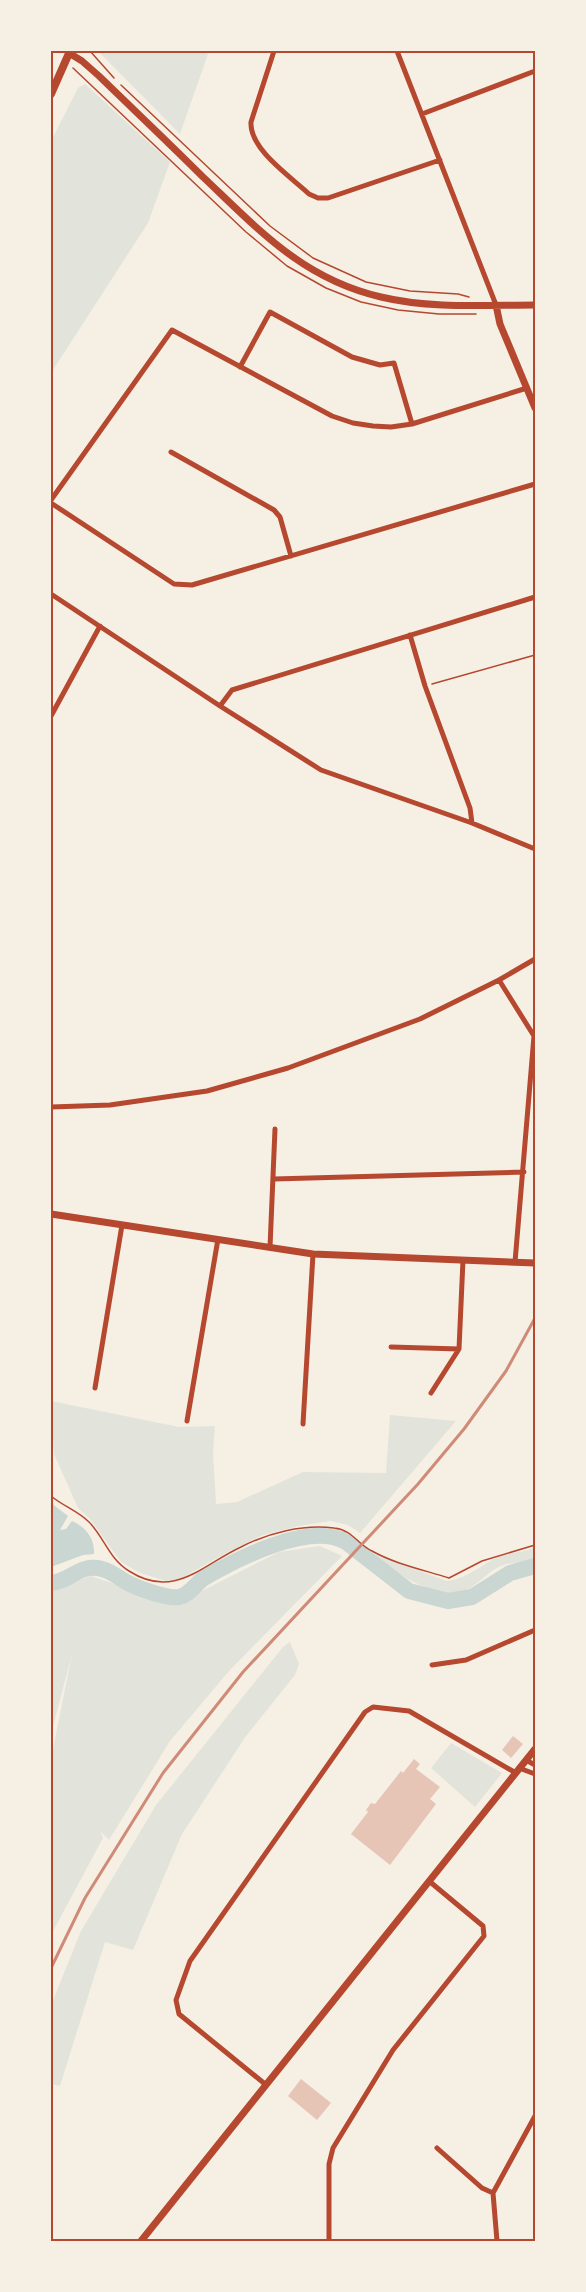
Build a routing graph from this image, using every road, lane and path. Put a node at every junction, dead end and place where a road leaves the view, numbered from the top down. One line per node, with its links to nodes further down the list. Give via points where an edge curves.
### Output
1 (90, 51): 10 (path, via 117,81 297,248 366,282)
2 (274, 51): 9 (street, via 250,130 257,145 309,194 328,198)
3 (398, 51): 8 (street)
4 (68, 52): 7 (main road); 11 (street, via 99,76 272,243 306,267 381,297 420,303)
5 (74, 69): 13 (path, via 287,266 361,302 439,314)
6 (535, 71): 8 (street)
7 (51, 94)
8 (422, 114): 9 (street)
9 (440, 160): 11 (street)
10 (477, 300)
11 (496, 305): 12 (street); 15 (street)
12 (535, 305)
13 (481, 312)
14 (240, 367): 17 (street, via 332,416 353,423 391,427); 17 (street, via 270,312 351,357 380,365 394,363); 20 (street, via 172,330)
15 (527, 388): 16 (street); 17 (street)
16 (535, 408)
17 (412, 424)
18 (171, 452): 21 (street, via 273,510 280,517)
19 (535, 484): 21 (street)
20 (51, 502): 21 (street, via 174,584 192,585)
21 (291, 556)
22 (51, 594): 24 (street)
23 (535, 597): 25 (street)
24 (100, 626): 28 (street); 29 (street)
25 (410, 635): 27 (street); 28 (street, via 232,690)
26 (535, 655): 27 (path)
27 (425, 686): 30 (street, via 470,808)
28 (220, 706): 30 (street, via 321,770)
29 (51, 716)
30 (472, 824): 31 (street)
31 (535, 849)
32 (535, 959): 33 (street)
33 (499, 980): 34 (street, via 420,1019 288,1068 207,1091 110,1105); 36 (street, via 534,1036)
34 (51, 1107)
35 (275, 1129): 37 (street)
36 (524, 1172): 37 (street); 44 (street)
37 (274, 1179): 41 (street)
38 (51, 1214): 39 (street)
39 (122, 1225): 40 (street); 48 (street)
40 (218, 1239): 41 (street); 50 (street)
41 (270, 1247): 42 (street)
42 (313, 1254): 43 (street); 51 (street)
43 (464, 1260): 44 (street); 47 (street)
44 (515, 1262): 45 (street)
45 (535, 1263)
46 (391, 1347): 47 (street)
47 (459, 1349): 49 (street)
48 (95, 1388)
49 (431, 1393)
50 (187, 1421)
51 (303, 1424)
52 (51, 1496): 53 (path, via 90,1523 109,1553 128,1571 161,1581 189,1578 240,1547 302,1528 334,1528 352,1534 370,1551 449,1578 501,1553)
53 (535, 1545)
54 (535, 1630): 55 (street, via 466,1660)
55 (432, 1665)
56 (535, 1749): 57 (street)
57 (526, 1760): 58 (street); 59 (street)
58 (535, 1765)
59 (518, 1771): 60 (street); 61 (street); 62 (street, via 409,1711 373,1707 364,1712 190,1961 176,2000 179,2014)
60 (535, 1774)
61 (429, 1881): 62 (street); 67 (street, via 483,1926 484,1936 393,2050 333,2148 329,2164)
62 (265, 2084): 66 (street)
63 (535, 2115): 65 (street)
64 (437, 2148): 65 (street)
65 (493, 2193): 68 (street)
66 (141, 2241)
67 (329, 2241)
68 (497, 2241)

